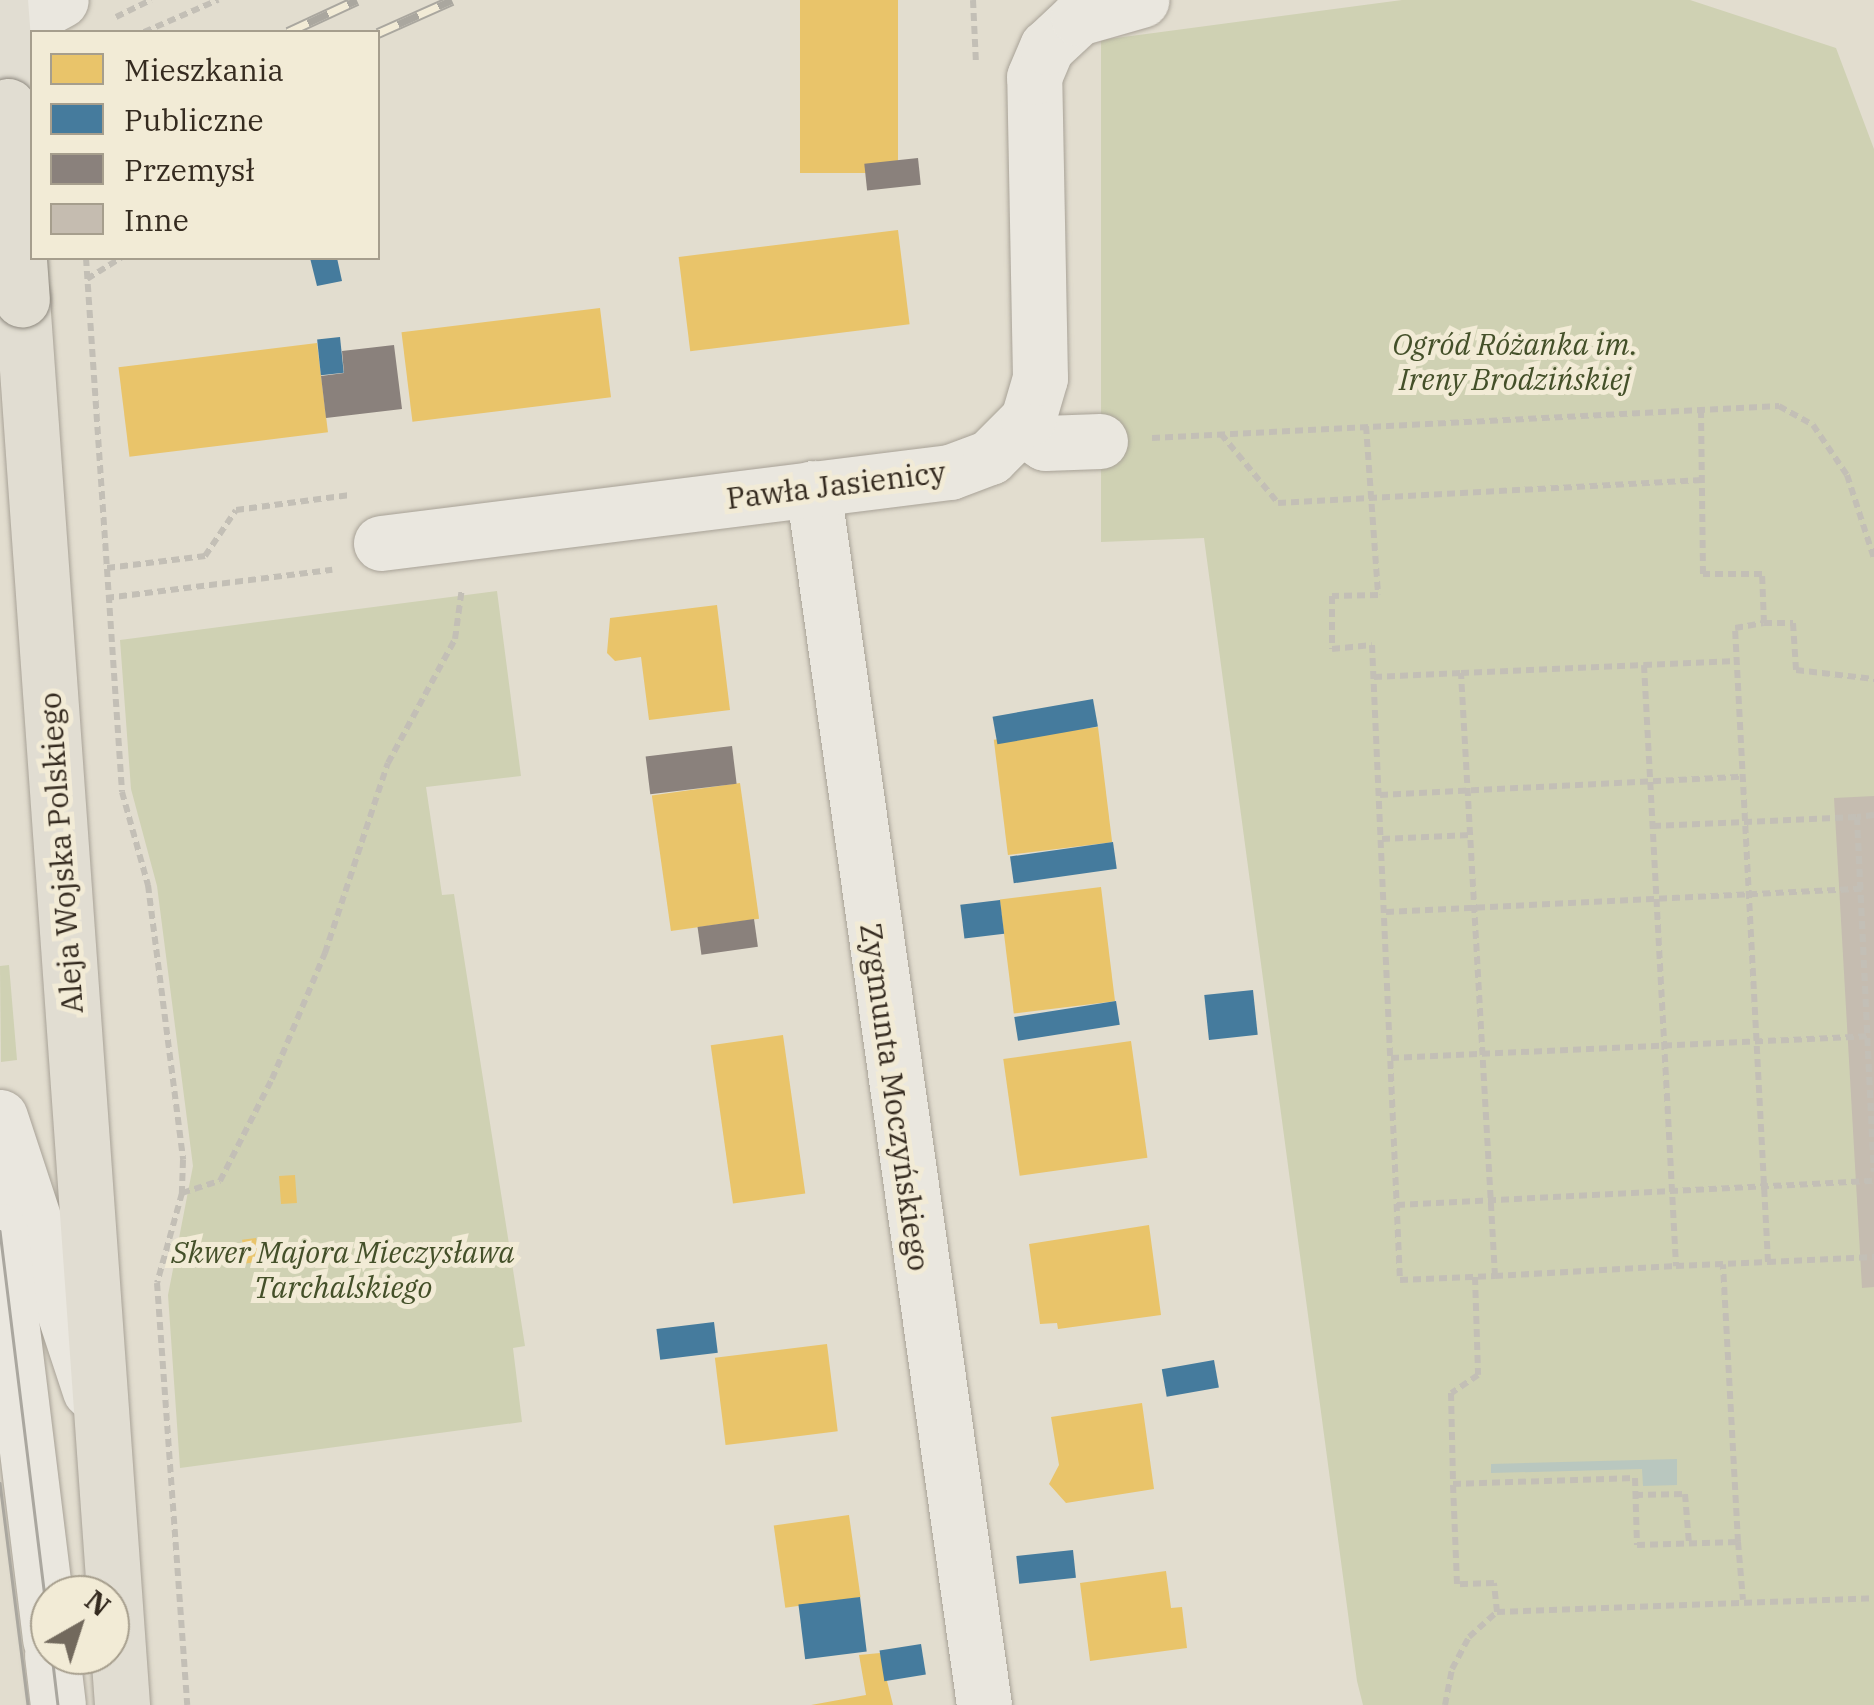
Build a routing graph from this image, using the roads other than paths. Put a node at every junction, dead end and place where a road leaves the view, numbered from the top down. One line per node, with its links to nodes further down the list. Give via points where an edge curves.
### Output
1 (61, 0): 3 (street)
2 (1141, 0): 4 (street, via 1088,12 1062,30 1038,66 1030,109 1040,367)
3 (1, 21): 10 (main road, Aleja Wojska Polskiego, bridge)
4 (1022, 428): 5 (street, via 1045,442); 6 (street, Pawła Jasienicy, via 971,466)
5 (1100, 441)
6 (813, 488): 7 (street, Pawła Jasienicy); 15 (street, Zygmunta Moczyńskiego)
7 (381, 542)
8 (0, 1117): 10 (street)
9 (0, 1231): 11 (street)
10 (102, 1428): 14 (main road, Aleja Wojska Polskiego)
11 (42, 1575)
12 (54, 1675): 13 (street)
13 (58, 1705)
14 (122, 1705)
15 (984, 1705)

